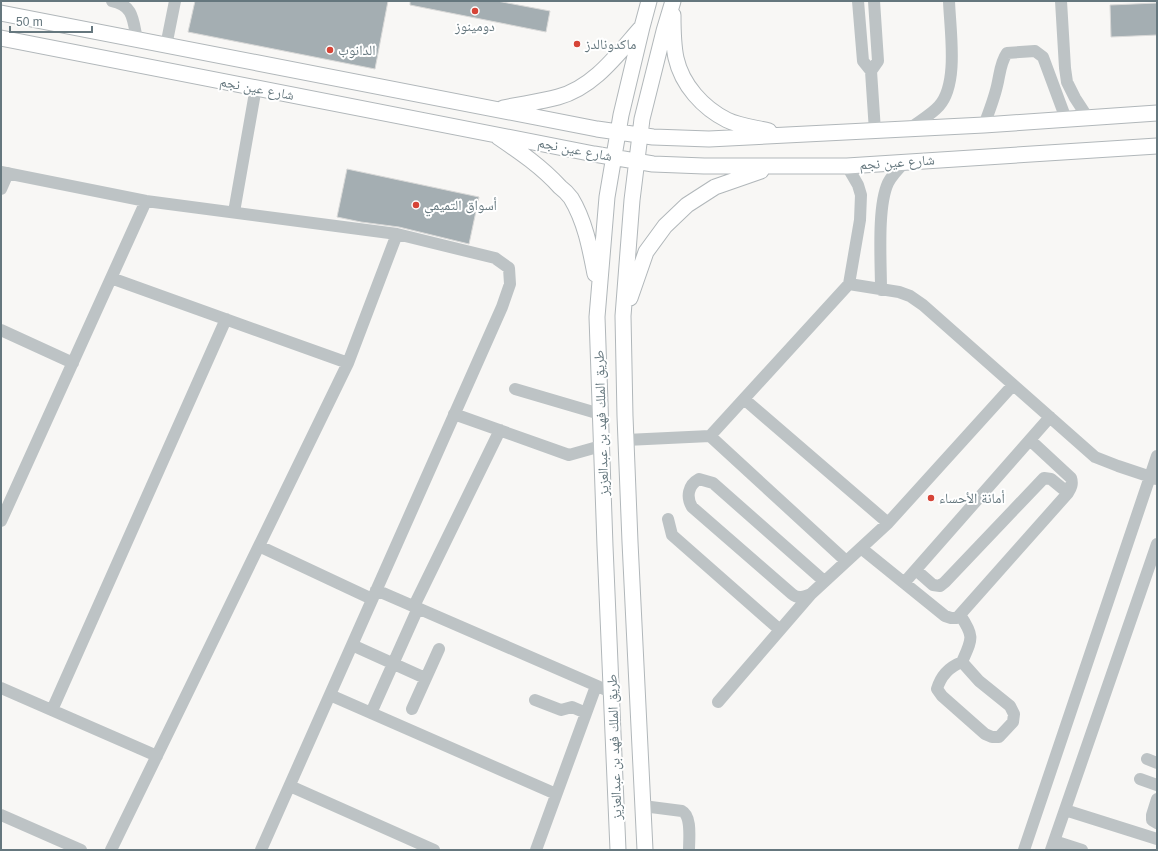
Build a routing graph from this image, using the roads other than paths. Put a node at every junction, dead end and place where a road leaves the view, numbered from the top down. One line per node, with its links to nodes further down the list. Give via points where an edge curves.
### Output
1 (112, 1): 14 (street, via 124,5 130,11)
2 (175, 1): 15 (street)
3 (673, 1): 27 (main road, طريق الملك فهد بن عبدالعزيز); 28 (main road, via 676,59 696,98 729,121)
4 (949, 1): 23 (street, via 951,64 946,96 938,107)
5 (1061, 1): 20 (street, via 1067,82)
6 (646, 2): 10 (main road, طريق الملك فهد بن عبدالعزيز)
7 (858, 2): 8 (street); 12 (street)
8 (875, 2): 11 (street)
9 (1, 13): 14 (main road, شارع عين نجم)
10 (642, 26): 18 (main road, via 605,69 585,85 560,97); 25 (main road, طريق الملك فهد بن عبدالعزيز)
11 (876, 34): 12 (street); 16 (street, via 878,61)
12 (861, 36): 16 (street, via 863,61)
13 (1, 38): 17 (main road, شارع عين نجم)
14 (137, 40): 15 (main road, شارع عين نجم)
15 (166, 46): 18 (main road, شارع عين نجم)
16 (870, 71): 24 (street)
17 (256, 87): 26 (main road, شارع عين نجم); 38 (street)
18 (494, 109): 25 (main road, شارع عين نجم)
19 (1157, 113): 20 (main road, شارع عين نجم)
20 (1088, 118): 21 (main road, شارع عين نجم)
21 (1066, 119): 22 (main road, شارع عين نجم); 22 (street, via 1043,57 1035,51 1020,51 1007,53 1002,59 998,84)
22 (984, 125): 23 (main road, شارع عين نجم)
23 (909, 129): 24 (main road, شارع عين نجم)
24 (875, 131): 28 (main road, شارع عين نجم)
25 (618, 132): 27 (main road, شارع عين نجم); 30 (main road, طريق الملك فهد بن عبدالعزيز)
26 (494, 134): 30 (main road, شارع عين نجم); 43 (main road, via 532,161 570,197 590,246)
27 (640, 135): 28 (main road, شارع عين نجم, via 709,139); 31 (main road, طريق الملك فهد بن عبدالعزيز)
28 (788, 135)
29 (1157, 146): 32 (main road, شارع عين نجم)
30 (614, 157): 31 (main road, شارع عين نجم); 43 (main road, طريق الملك فهد بن عبدالعزيز, via 607,197)
31 (637, 161): 33 (main road, شارع عين نجم, via 704,166); 44 (main road, طريق الملك فهد بن عبدالعزيز)
32 (905, 162): 34 (main road, شارع عين نجم); 42 (street, via 891,178 884,196 881,219)
33 (776, 166): 34 (main road, شارع عين نجم); 44 (main road, via 715,187 687,205 664,226 646,252)
34 (847, 166): 41 (street, via 861,195 860,220)
35 (5, 173): 36 (street); 37 (street)
36 (1, 189)
37 (146, 201): 38 (street); 40 (street)
38 (234, 212): 39 (street)
39 (397, 234): 48 (street); 52 (street, via 495,258 509,268 510,284)
40 (111, 278): 45 (street); 47 (street)
41 (849, 284): 42 (street); 51 (street)
42 (881, 290): 49 (street, via 910,296 923,305)
43 (598, 298): 53 (main road, طريق الملك فهد بن عبدالعزيز)
44 (624, 316): 57 (main road, طريق الملك فهد بن عبدالعزيز)
45 (226, 320): 48 (street); 90 (street)
46 (1, 330): 47 (street)
47 (73, 362): 64 (street)
48 (348, 363): 67 (street)
49 (1013, 385): 54 (street); 65 (street)
50 (514, 389): 53 (street)
51 (744, 399): 56 (street); 65 (street)
52 (454, 414): 55 (street); 73 (street)
53 (600, 414): 59 (main road, طريق الملك فهد بن عبدالعزيز)
54 (1050, 417): 58 (street); 61 (street, via 1095,457)
55 (500, 430): 59 (street, via 569,455); 75 (street)
56 (710, 436): 57 (street); 69 (street)
57 (626, 440): 99 (main road, طريق الملك فهد بن عبدالعزيز)
58 (1030, 440): 62 (street, via 1071,478); 70 (street)
59 (601, 446): 85 (main road, طريق الملك فهد بن عبدالعزيز)
60 (1157, 456): 61 (street)
61 (1154, 478): 113 (street)
62 (1068, 493): 70 (street, via 1051,479 1044,478 940,586 933,585); 76 (street)
63 (668, 519): 77 (street, via 672,535)
64 (1, 521)
65 (888, 523): 68 (street)
66 (1157, 544): 100 (street)
67 (259, 546): 73 (street); 93 (street)
68 (861, 548): 69 (street); 72 (street)
69 (846, 561): 71 (street)
70 (916, 570): 72 (street)
71 (824, 581): 74 (street); 74 (street, via 712,482 696,480 690,490 688,501 692,507 796,597)
72 (904, 583): 76 (street, via 945,616 957,618)
73 (374, 594): 75 (street); 78 (street)
74 (811, 594): 77 (street)
75 (416, 607): 81 (street); 83 (street)
76 (960, 615): 80 (street, via 970,630 970,643)
77 (780, 630): 88 (street)
78 (352, 645): 81 (street); 86 (street)
79 (439, 649): 82 (street)
80 (962, 662): 80 (street, via 952,666 939,681 937,689 985,734 999,737 1013,722 1014,714 1010,706 979,681)
81 (394, 663): 82 (street); 91 (street)
82 (425, 678): 89 (street)
83 (596, 686): 85 (street); 92 (street)
84 (1, 688): 90 (street)
85 (611, 692): 110 (main road, طريق الملك فهد بن عبدالعزيز)
86 (330, 695): 91 (street); 96 (street)
87 (535, 700): 92 (street, via 561,710 572,707)
88 (718, 702)
89 (412, 709)
90 (52, 710): 93 (street)
91 (371, 713): 97 (street)
92 (586, 713): 97 (street)
93 (157, 756): 106 (street)
94 (1140, 780): 95 (street)
95 (1157, 785)
96 (290, 786): 107 (street); 108 (street)
97 (556, 794): 109 (street)
98 (1157, 799): 102 (street, via 1152,815 1152,820)
99 (643, 806): 111 (main road, طريق الملك فهد بن عبدالعزيز); 112 (street, via 686,813)
100 (1066, 810): 103 (street); 104 (street)
101 (1, 815): 105 (street)
102 (1157, 823)
103 (1157, 839)
104 (1053, 846): 114 (street)
105 (81, 850)
106 (111, 850)
107 (261, 850)
108 (434, 850)
109 (536, 850)
110 (618, 850)
111 (645, 850)
112 (689, 850)
113 (1024, 850)
114 (1082, 850)

